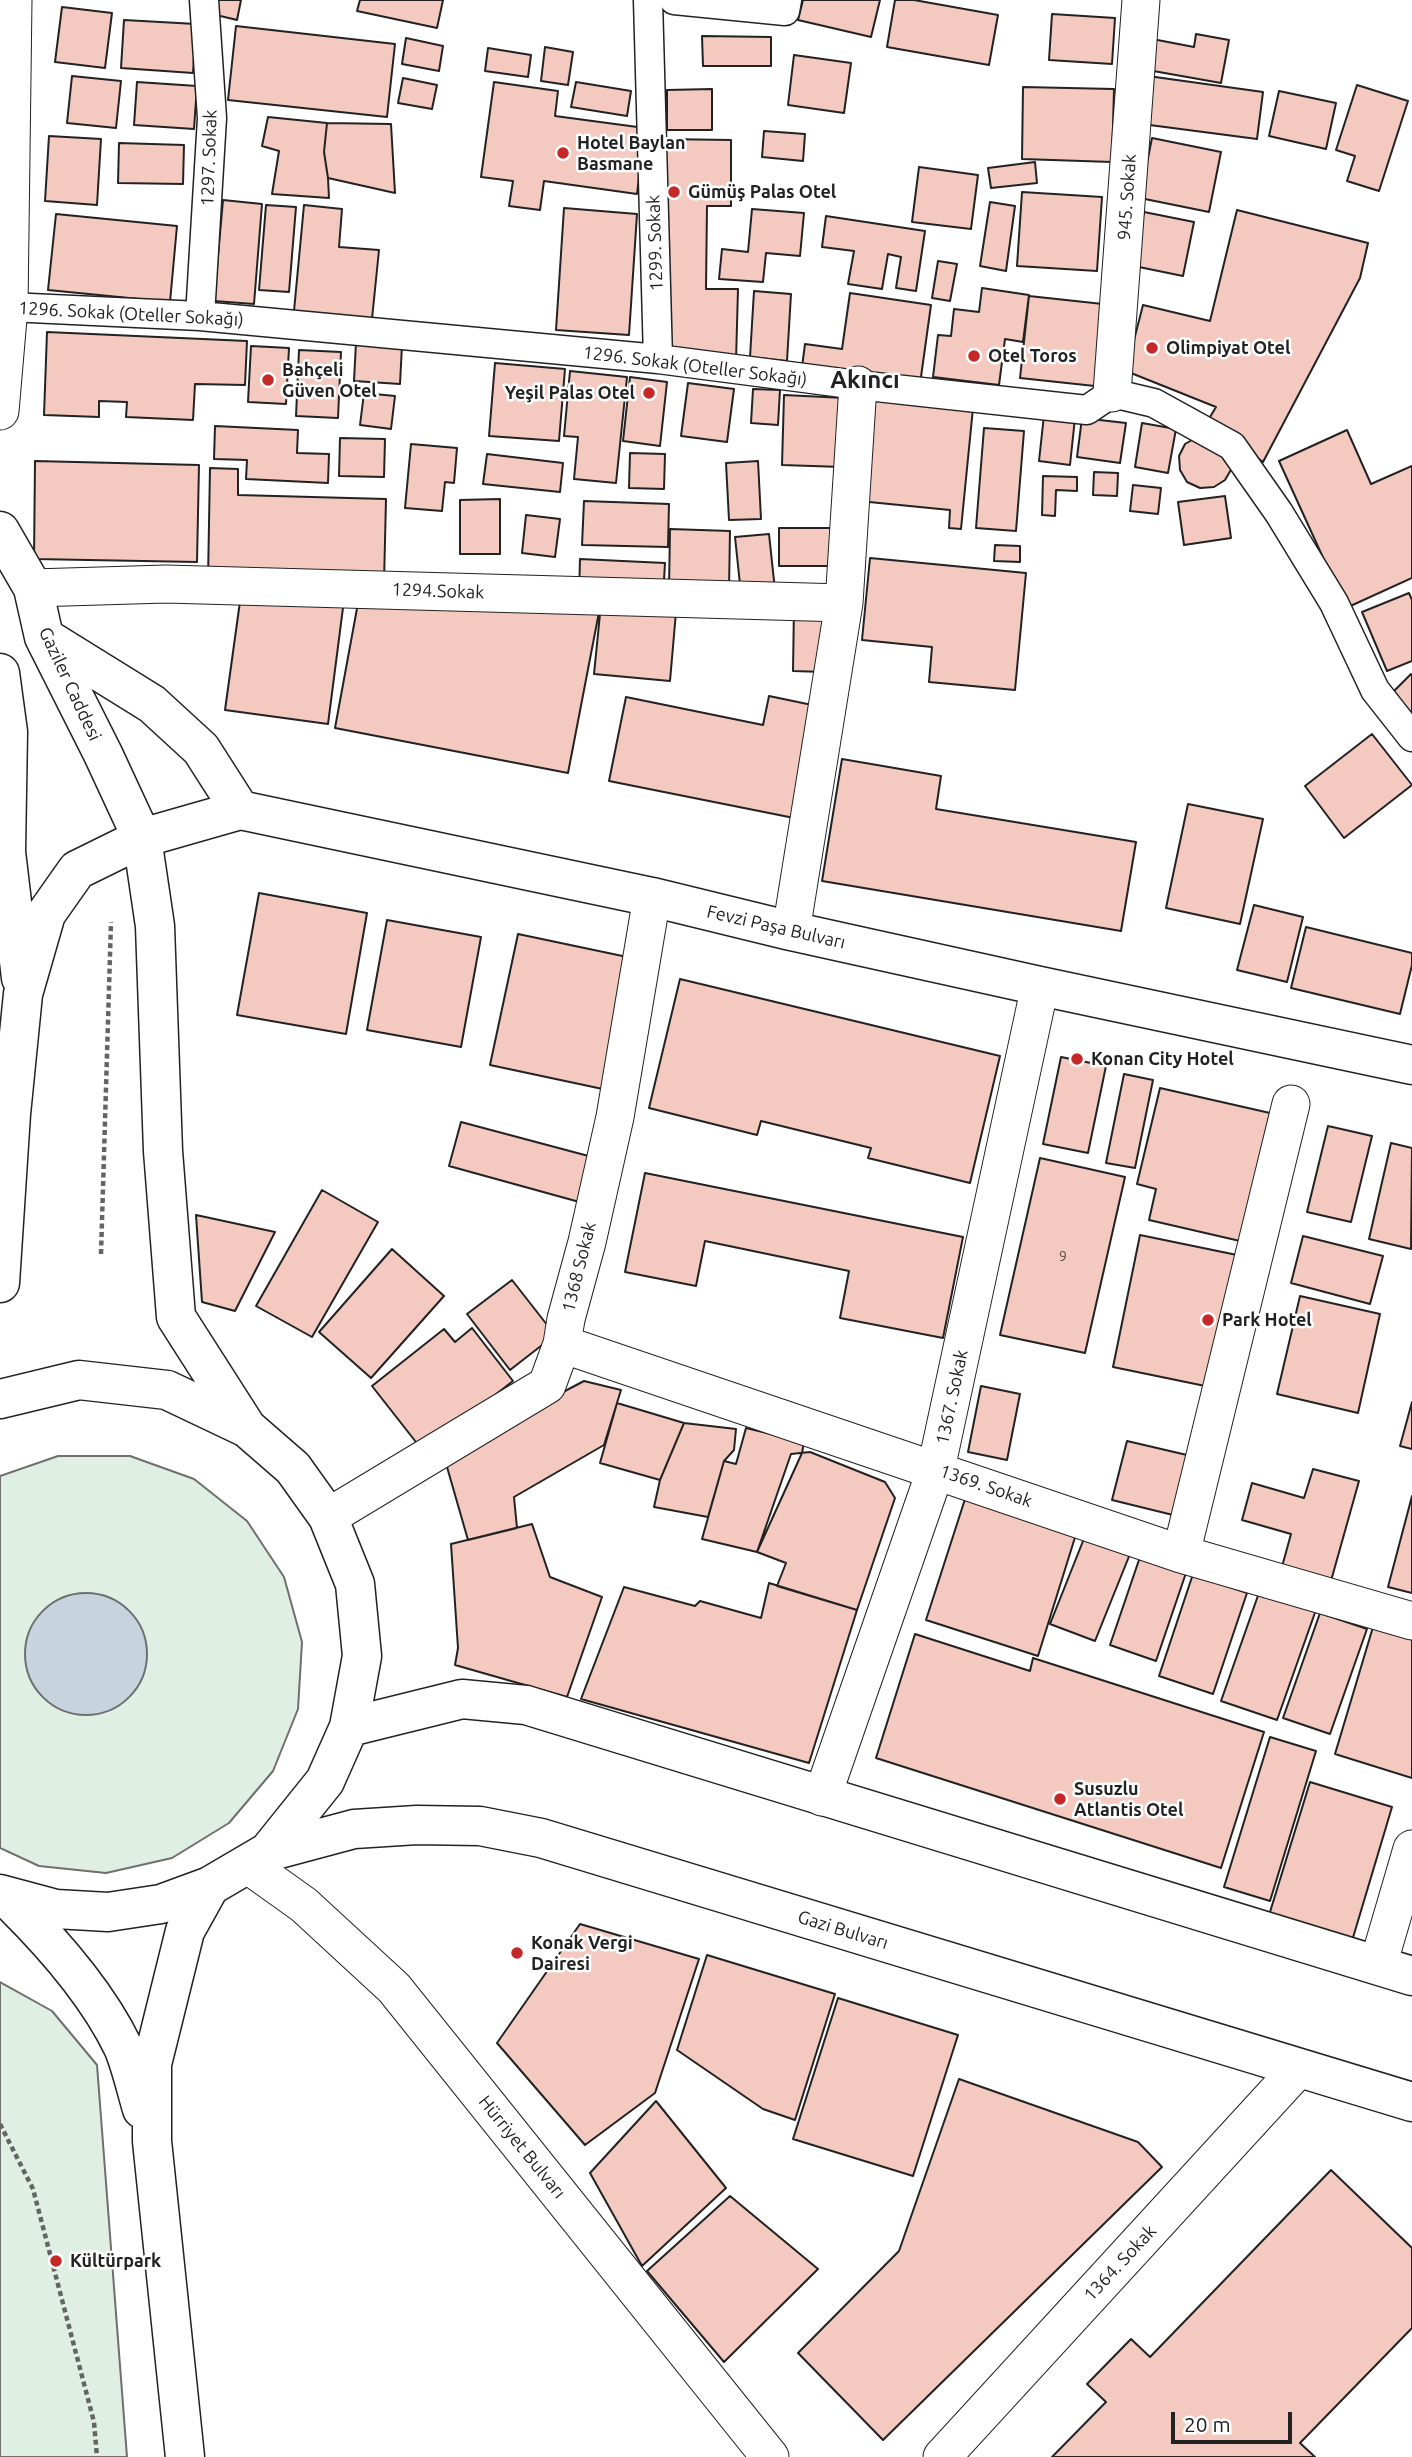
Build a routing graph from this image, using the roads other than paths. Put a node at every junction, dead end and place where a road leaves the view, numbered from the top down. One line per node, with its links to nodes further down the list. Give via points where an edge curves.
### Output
1 (13, 0): 7 (street)
2 (204, 0): 8 (street, 1297. Sokak, via 212,118)
3 (648, 0): 9 (street, 1299. Sokak)
4 (674, 0): 5 (street, via 785,11)
5 (787, 0)
6 (1141, 0): 11 (street, 945. Sokak)
7 (9, 307): 8 (street, 1296. Sokak (Oteller Sokağı)); 12 (street)
8 (200, 316): 9 (street, 1296. Sokak (Oteller Sokağı))
9 (658, 359): 10 (street, 1296. Sokak (Oteller Sokağı))
10 (858, 385): 11 (street, 1296. Sokak (Oteller Sokağı), via 1087,410); 15 (street)
11 (1112, 393): 18 (street, via 1154,403 1232,446 1334,603 1375,690)
12 (0, 411)
13 (0, 531): 14 (main road, Gaziler Caddesi)
14 (33, 588): 15 (street, 1294.Sokak, via 166,584); 16 (main road, Gaziler Caddesi)
15 (844, 603): 22 (street)
16 (44, 637): 19 (main road, via 152,704 201,749); 20 (main road, Gaziler Caddesi)
17 (0, 673): 24 (main road, via 8,732 6,852)
18 (1412, 737)
19 (240, 810): 20 (main road, Fevzi Paşa Bulvarı); 21 (main road, Fevzi Paşa Bulvarı)
20 (142, 838): 24 (main road, Fevzi Paşa Bulvarı, via 77,870 46,914); 31 (main road, Gaziler Caddesi, via 155,926 163,1151 176,1317)
21 (652, 897): 22 (main road, Fevzi Paşa Bulvarı); 29 (street, 1368 Sokak, via 615,1118)
22 (791, 931): 23 (main road, Fevzi Paşa Bulvarı)
23 (1040, 986): 25 (main road, Fevzi Paşa Bulvarı); 32 (street, 1367. Sokak)
24 (23, 994): 27 (main road)
25 (1412, 1065)
26 (1291, 1104): 34 (street)
27 (5, 1114): 28 (main road)
28 (0, 1283)
29 (562, 1343): 32 (street, 1369. Sokak); 33 (street, 1368 Sokak, via 547,1385)
30 (0, 1399): 31 (main road, via 79,1380 167,1390)
31 (247, 1427): 33 (main road, via 293,1468)
32 (936, 1469): 34 (street, 1369. Sokak); 37 (street, 1367. Sokak)
33 (328, 1517): 36 (main road, via 355,1584 362,1656)
34 (1181, 1554): 35 (street, 1369. Sokak)
35 (1412, 1621)
36 (349, 1727): 37 (main road, via 462,1699 526,1705); 39 (main road, via 326,1781)
37 (822, 1797): 42 (main road)
38 (1412, 1849): 42 (street)
39 (258, 1858): 40 (main road); 43 (main road, Gazi Bulvarı, via 354,1829 480,1826 541,1838); 47 (street, Hürriyet Bulvarı, via 394,1988)
40 (210, 1886): 41 (main road, via 160,1904 108,1912 56,1909); 45 (main road, via 185,1931 152,2064)
41 (3, 1895): 45 (main road, via 44,1934 88,1991 123,2048)
42 (1395, 1970)
43 (1298, 2069): 44 (main road, Gazi Bulvarı); 48 (street, 1364. Sokak)
44 (1412, 2102)
45 (152, 2141): 46 (main road)
46 (185, 2457)
47 (770, 2457)
48 (942, 2457)

